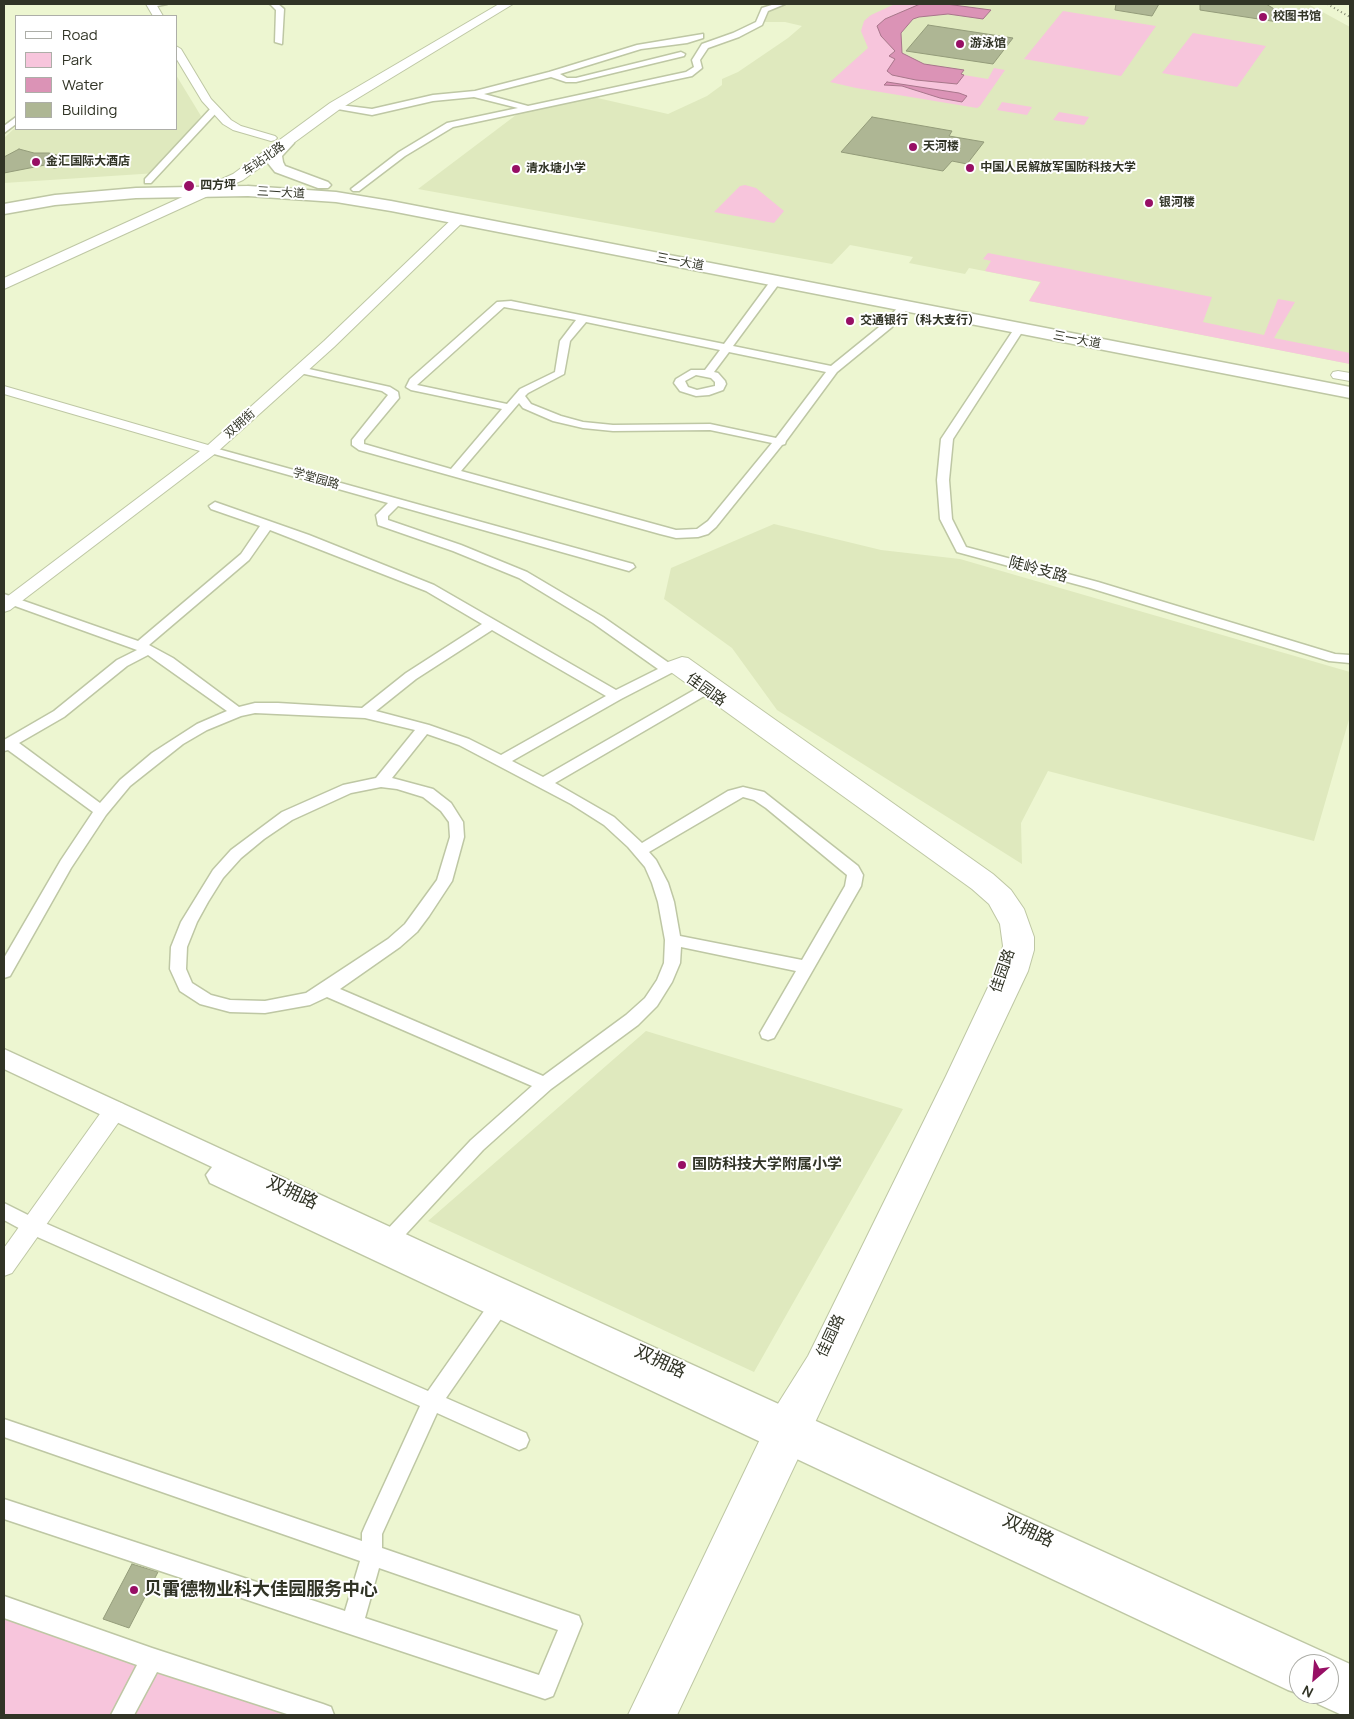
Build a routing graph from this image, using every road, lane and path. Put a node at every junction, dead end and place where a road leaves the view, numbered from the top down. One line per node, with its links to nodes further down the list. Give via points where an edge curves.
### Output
1 (151, 4): 2 (street); 7 (street)
2 (163, 4)
3 (274, 4): 9 (street, via 280,9)
4 (495, 4): 21 (main road, 车站北路, via 325,101)
5 (507, 4): 16 (main road, 车站北路)
6 (781, 4): 15 (street, via 765,10 759,23 705,46 696,60 698,68 689,74)
7 (157, 15)
8 (700, 36): 12 (street, via 640,47)
9 (279, 42)
10 (681, 54): 13 (street)
11 (181, 66): 18 (street)
12 (552, 74): 13 (street); 14 (street)
13 (570, 80): 15 (street)
14 (475, 94): 16 (street, via 433,98 372,112); 17 (street)
15 (591, 95): 17 (street)
16 (335, 106): 22 (main road, 车站北路)
17 (528, 108): 27 (street, via 450,125 402,154)
18 (215, 109): 21 (street, via 237,128); 24 (street)
19 (15, 121): 20 (street)
20 (4, 130)
21 (271, 138): 23 (main road, 车站北路)
22 (287, 143): 23 (main road, 车站北路); 26 (highway, via 275,156 280,169)
23 (234, 168): 25 (highway, 三一大道); 26 (highway, 三一大道)
24 (148, 181): 25 (highway, 三一大道); 29 (highway, 三一大道)
25 (209, 184): 28 (highway, 三一大道); 31 (highway, 三一大道, via 336,197); 34 (main road)
26 (323, 185): 27 (highway, 三一大道)
27 (356, 189): 42 (highway, 三一大道)
28 (183, 191): 30 (highway, 三一大道, via 79,198); 32 (main road)
29 (4, 198)
30 (4, 208)
31 (459, 219): 33 (highway, 三一大道); 39 (street, 双拥街)
32 (4, 275)
33 (776, 281): 35 (highway, 三一大道); 38 (street)
34 (4, 284)
35 (904, 307): 37 (highway, 三一大道); 40 (street, via 882,330)
36 (583, 319): 38 (street); 43 (street, via 502,304); 47 (street, via 565,341 559,374 528,388)
37 (1019, 329): 46 (highway, 三一大道); 59 (street, 陡岭支路, via 947,439 946,519 961,549 1094,585 1334,658)
38 (726, 348): 40 (street); 41 (street)
39 (300, 370): 45 (street); 50 (street, 双拥街)
40 (833, 370): 49 (street)
41 (708, 373)
42 (1346, 377)
43 (411, 387): 45 (street); 48 (street)
44 (4, 390): 50 (street, 学堂园路)
45 (391, 392): 51 (street, via 394,398 358,440 358,445)
46 (1350, 394)
47 (520, 396): 48 (street); 49 (street, via 527,406 535,410 583,425 613,428 710,427)
48 (511, 408): 51 (street)
49 (781, 442): 51 (street, via 712,524 704,531 689,534 664,531)
50 (211, 450): 52 (street, 学堂园路); 56 (street, 双拥街)
51 (453, 473)
52 (396, 502): 55 (street, 学堂园路); 60 (street, via 382,515 382,522 523,575)
53 (215, 506): 54 (street)
54 (268, 524): 57 (street, via 430,588); 58 (street, via 239,562)
55 (629, 567)
56 (6, 602): 58 (street)
57 (493, 623): 62 (street); 64 (street, via 412,676)
58 (144, 648): 63 (street, via 168,661); 66 (street, via 59,714)
59 (1350, 659)
60 (671, 668): 61 (street, 佳园路, via 682,662); 62 (street)
61 (709, 687): 69 (street); 88 (street, 佳园路, via 986,879 1014,909 1024,937 1018,971)
62 (616, 696): 67 (street)
63 (237, 712): 64 (street, via 278,708); 70 (street, via 202,727 157,756 125,783)
64 (365, 713): 65 (street)
65 (424, 728): 67 (street, via 464,742); 68 (street)
66 (6, 744): 70 (street)
67 (501, 761): 69 (street)
68 (381, 782): 75 (street, via 428,793 446,807 456,822 457,837 444,881 411,928); 75 (street, via 348,789 318,801 259,835 218,874 189,922 179,948 178,969 186,986 206,1000 230,1006 265,1007 310,999)
69 (544, 783): 71 (street, via 609,821)
70 (101, 811): 74 (street, via 66,864)
71 (640, 851): 72 (street, via 660,883); 73 (street, via 733,795 750,793 771,804 846,863 855,875 853,886)
72 (673, 940): 73 (street); 79 (street, via 672,963 651,1002 632,1020)
73 (806, 967): 76 (street)
74 (4, 972)
75 (326, 990): 79 (street)
76 (768, 1033)
77 (4, 1058): 80 (main road, 双拥路)
78 (4, 1074): 80 (main road, 双拥路)
79 (544, 1084): 83 (street, via 477,1145)
80 (110, 1116): 82 (street); 83 (main road, 双拥路); 85 (main road, 双拥路)
81 (4, 1211): 82 (street)
82 (32, 1226): 84 (street); 86 (street)
83 (390, 1238): 88 (main road, 双拥路)
84 (4, 1266)
85 (498, 1306): 86 (street); 88 (main road, 双拥路)
86 (432, 1402): 89 (street); 91 (street, via 372,1533)
87 (4, 1428): 91 (street)
88 (787, 1431): 94 (main road, 双拥路); 96 (main road, 双拥路); 99 (street, 佳园路); 100 (street, 佳园路)
89 (518, 1440)
90 (4, 1508): 93 (street)
91 (372, 1557): 93 (street); 93 (street, via 571,1624 545,1688)
92 (4, 1607): 95 (street)
93 (352, 1625)
94 (1293, 1654)
95 (152, 1659): 97 (street); 98 (street)
96 (1289, 1675)
97 (122, 1715)
98 (323, 1715)
99 (642, 1715)
100 (663, 1715)

